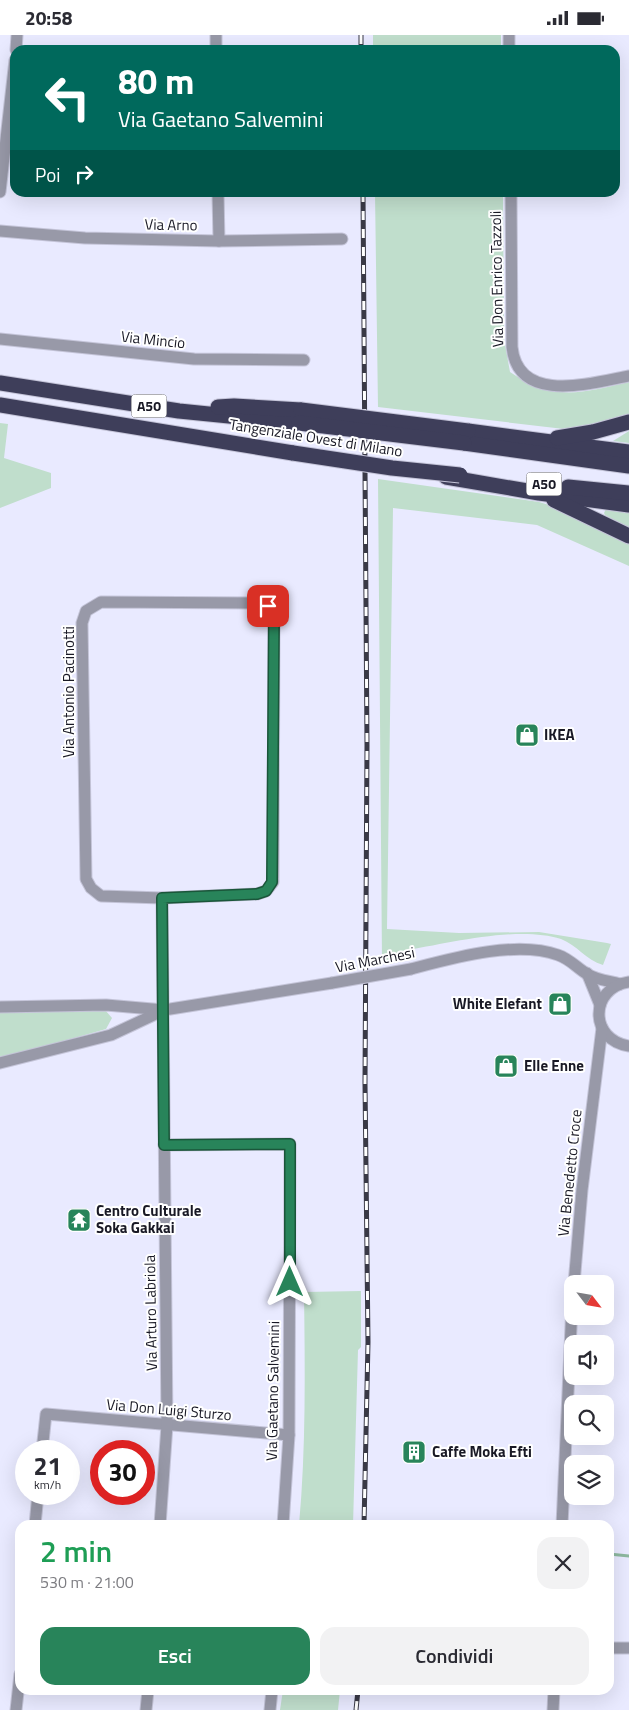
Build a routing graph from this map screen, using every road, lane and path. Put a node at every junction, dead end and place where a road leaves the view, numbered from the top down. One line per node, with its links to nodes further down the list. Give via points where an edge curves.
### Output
1 (10, 151): 2 (street)
2 (0, 192)
3 (218, 197): 7 (street)
4 (510, 197): 10 (street, Via Don Enrico Tazzoli, via 512,347 517,366 532,379 558,387)
5 (0, 231): 7 (street, Via Arno, via 85,238)
6 (342, 239): 7 (street, Via Arno)
7 (219, 241)
8 (0, 339): 9 (street, Via Mincio, via 194,359)
9 (304, 360)
10 (629, 376)
11 (0, 383): 14 (highway, A50, bridge, via 179,411 234,406)
12 (0, 405): 18 (highway, Tangenziale Ovest di Milano / A50, bridge)
13 (629, 422): 15 (highway, via 571,437)
14 (466, 437): 15 (highway); 17 (highway, A50)
15 (532, 440): 16 (highway)
16 (629, 452)
17 (629, 466)
18 (460, 477): 19 (highway); 20 (highway, Tangenziale Ovest di Milano / A50)
19 (539, 493): 21 (highway); 22 (highway)
20 (629, 493)
21 (629, 505)
22 (629, 535)
23 (162, 898): 23 (street, Via Antonio Pacinotti, via 257,894 266,891 272,882 274,614 268,606 256,603 101,601 86,611 82,623 86,879 101,896); 28 (street)
24 (586, 973): 25 (street, Via Marchesi, via 597,979); 26 (street, Via Benedetto Croce); 28 (street, Via Marchesi, bridge, via 561,956 546,951 501,951)
25 (625, 983): 26 (street, via 604,996)
26 (600, 1005): 29 (street, Via Benedetto Croce)
27 (0, 1007): 28 (street, Via Marchesi, via 106,1005)
28 (164, 1010): 31 (street, Via Marchesi, via 111,1035); 33 (street, Via Arturo Labriola)
29 (602, 1028): 30 (street, via 606,1035); 32 (street, Via Benedetto Croce)
30 (624, 1045): 32 (street, via 604,1054)
31 (0, 1063)
32 (597, 1067): 34 (street, Via Benedetto Croce)
33 (164, 1145): 36 (street, Via Arturo Labriola); 37 (street, Via Gaetano Salvemini, via 290,1144)
34 (575, 1275)
35 (571, 1325): 43 (street)
36 (167, 1425): 37 (street, Via Don Luigi Sturzo); 38 (street, Via Don Luigi Sturzo, via 46,1414); 41 (street, Via Arturo Labriola)
37 (289, 1435): 42 (street, Via Gaetano Salvemini)
38 (43, 1440)
39 (37, 1505): 40 (street)
40 (35, 1520)
41 (160, 1520)
42 (283, 1520)
43 (562, 1520)
44 (614, 1648): 45 (street)
45 (629, 1649)
46 (18, 1695): 50 (street)
47 (148, 1695): 51 (street)
48 (272, 1695): 52 (street)
49 (554, 1695): 53 (street)
50 (16, 1710)
51 (146, 1710)
52 (270, 1710)
53 (554, 1710)

